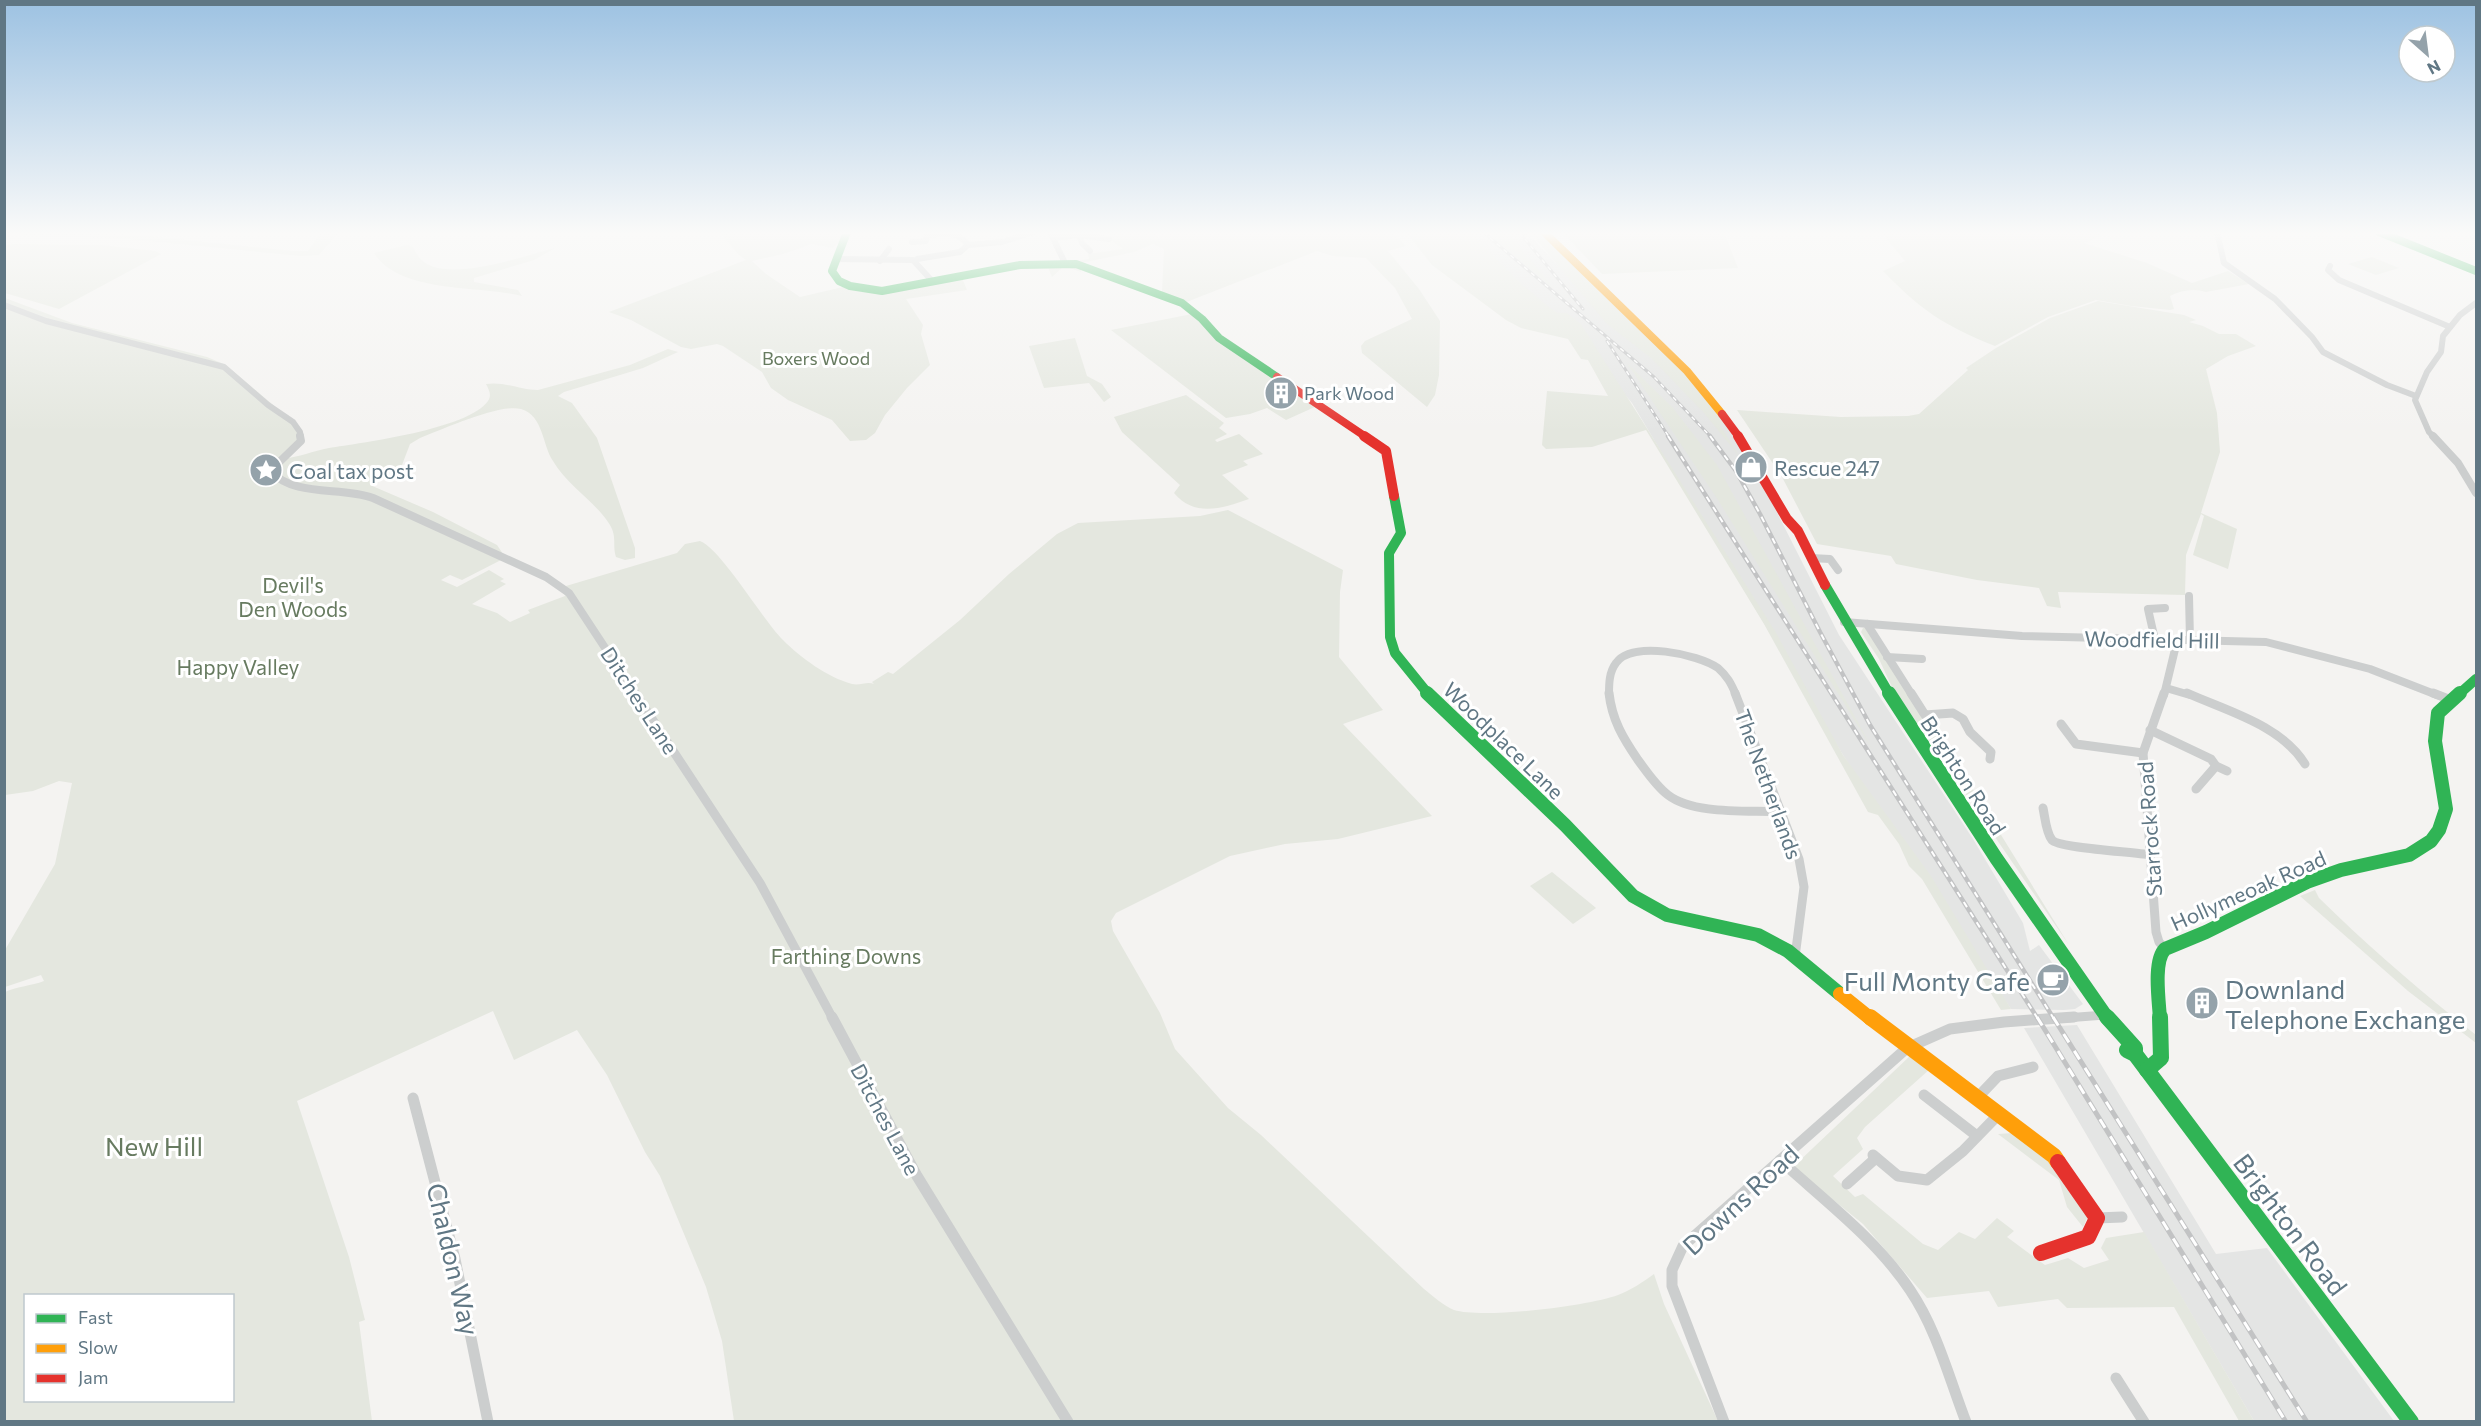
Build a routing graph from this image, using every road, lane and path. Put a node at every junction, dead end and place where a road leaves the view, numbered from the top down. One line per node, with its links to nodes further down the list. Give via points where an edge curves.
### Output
1 (1172, 299): 38 (main road, Woodplace Lane, via 1207,322 1219,338 1386,451 1401,533 1389,553 1390,637 1395,653 1442,709 1565,825 1633,896 1667,915 1758,935)
2 (1612, 299): 11 (main road, Brighton Road, via 1687,371 1735,430)
3 (1618, 299): 11 (main road, Brighton Road, via 1714,393 1777,485 1797,520)
4 (2275, 299): 9 (street, via 2323,352)
5 (2383, 299): 8 (street)
6 (2476, 303): 8 (street)
7 (4, 305): 55 (street, Ditches Lane, via 46,321 224,367 300,432 301,441 272,466 272,475 301,488 360,494 500,556 569,593 759,883 917,1176)
8 (2450, 327): 9 (street)
9 (2416, 396): 10 (street, via 2425,427 2458,463)
10 (2476, 493)
11 (1798, 531): 12 (main road, Brighton Road)
12 (1811, 558): 13 (street, via 1830,559); 16 (main road, Brighton Road)
13 (1838, 570)
14 (2189, 596): 20 (street)
15 (2165, 608): 18 (street, via 2148,609)
16 (1844, 622): 17 (street, Woodfield Hill); 39 (main road, Brighton Road, via 2049,939)
17 (1867, 624): 18 (street, Woodfield Hill, via 2022,636); 21 (street)
18 (2155, 640): 19 (street, Woodfield Hill)
19 (2177, 640): 20 (street, Woodfield Hill); 24 (street, Starrock Road)
20 (2190, 640): 25 (street, Woodfield Hill, via 2266,642 2370,669)
21 (1887, 657): 22 (street); 29 (street, via 1925,715 1954,710 1991,752)
22 (1922, 659)
23 (2476, 679): 25 (main road, Hollymeoak Road)
24 (2166, 688): 27 (street, Starrock Road); 30 (street, via 2182,691 2274,734 2302,754)
25 (2451, 700): 37 (main road, Hollymeoak Road, via 2438,713 2435,738 2446,802 2440,830 2424,848 2411,855 2339,870)
26 (2061, 724): 28 (street, via 2076,744)
27 (2150, 730): 28 (street, Starrock Road); 31 (street, via 2211,759)
28 (2144, 753): 36 (street, Starrock Road)
29 (1990, 759)
30 (2305, 764)
31 (2216, 766): 32 (street); 33 (street)
32 (2226, 771)
33 (2196, 789)
34 (2043, 808): 36 (street, via 2051,839 2057,844)
35 (1781, 812): 35 (street, The Netherlands, via 1730,680 1720,668 1693,655 1640,651 1623,656 1614,667 1608,688 1614,717 1622,737 1666,794 1680,803); 38 (street, The Netherlands, via 1799,859 1803,887)
36 (2150, 855): 37 (street, Starrock Road, via 2156,932)
37 (2165, 949): 42 (main road, Hollymeoak Road, via 2158,965 2161,1058)
38 (1796, 957): 40 (main road, Woodplace Lane)
39 (2106, 1015): 40 (street, via 1950,1029); 42 (main road, Brighton Road, via 2135,1048)
40 (1907, 1048): 44 (main road, Woodplace Lane); 48 (street, Downs Road)
41 (2033, 1067): 44 (street, via 1998,1076)
42 (2147, 1070): 59 (main road, Brighton Road)
43 (1924, 1095): 47 (street)
44 (1978, 1097): 46 (main road, Woodplace Lane)
45 (413, 1098): 54 (street, Chaldon Way, via 474,1340)
46 (2000, 1113): 47 (street); 51 (main road, Woodplace Lane, via 2054,1156)
47 (1977, 1136): 49 (street, via 1927,1180 1898,1176 1874,1156)
48 (1780, 1160): 56 (street, Downs Road, via 1683,1246 1672,1270 1672,1286); 57 (street, via 1886,1261 1910,1290)
49 (1847, 1184)
50 (2122, 1217): 51 (street)
51 (2097, 1218): 52 (main road, via 2088,1237)
52 (2041, 1254)
53 (2116, 1378): 58 (street)
54 (488, 1422)
55 (1068, 1422)
56 (1724, 1422)
57 (1966, 1422)
58 (2144, 1422)
59 (2411, 1422)

